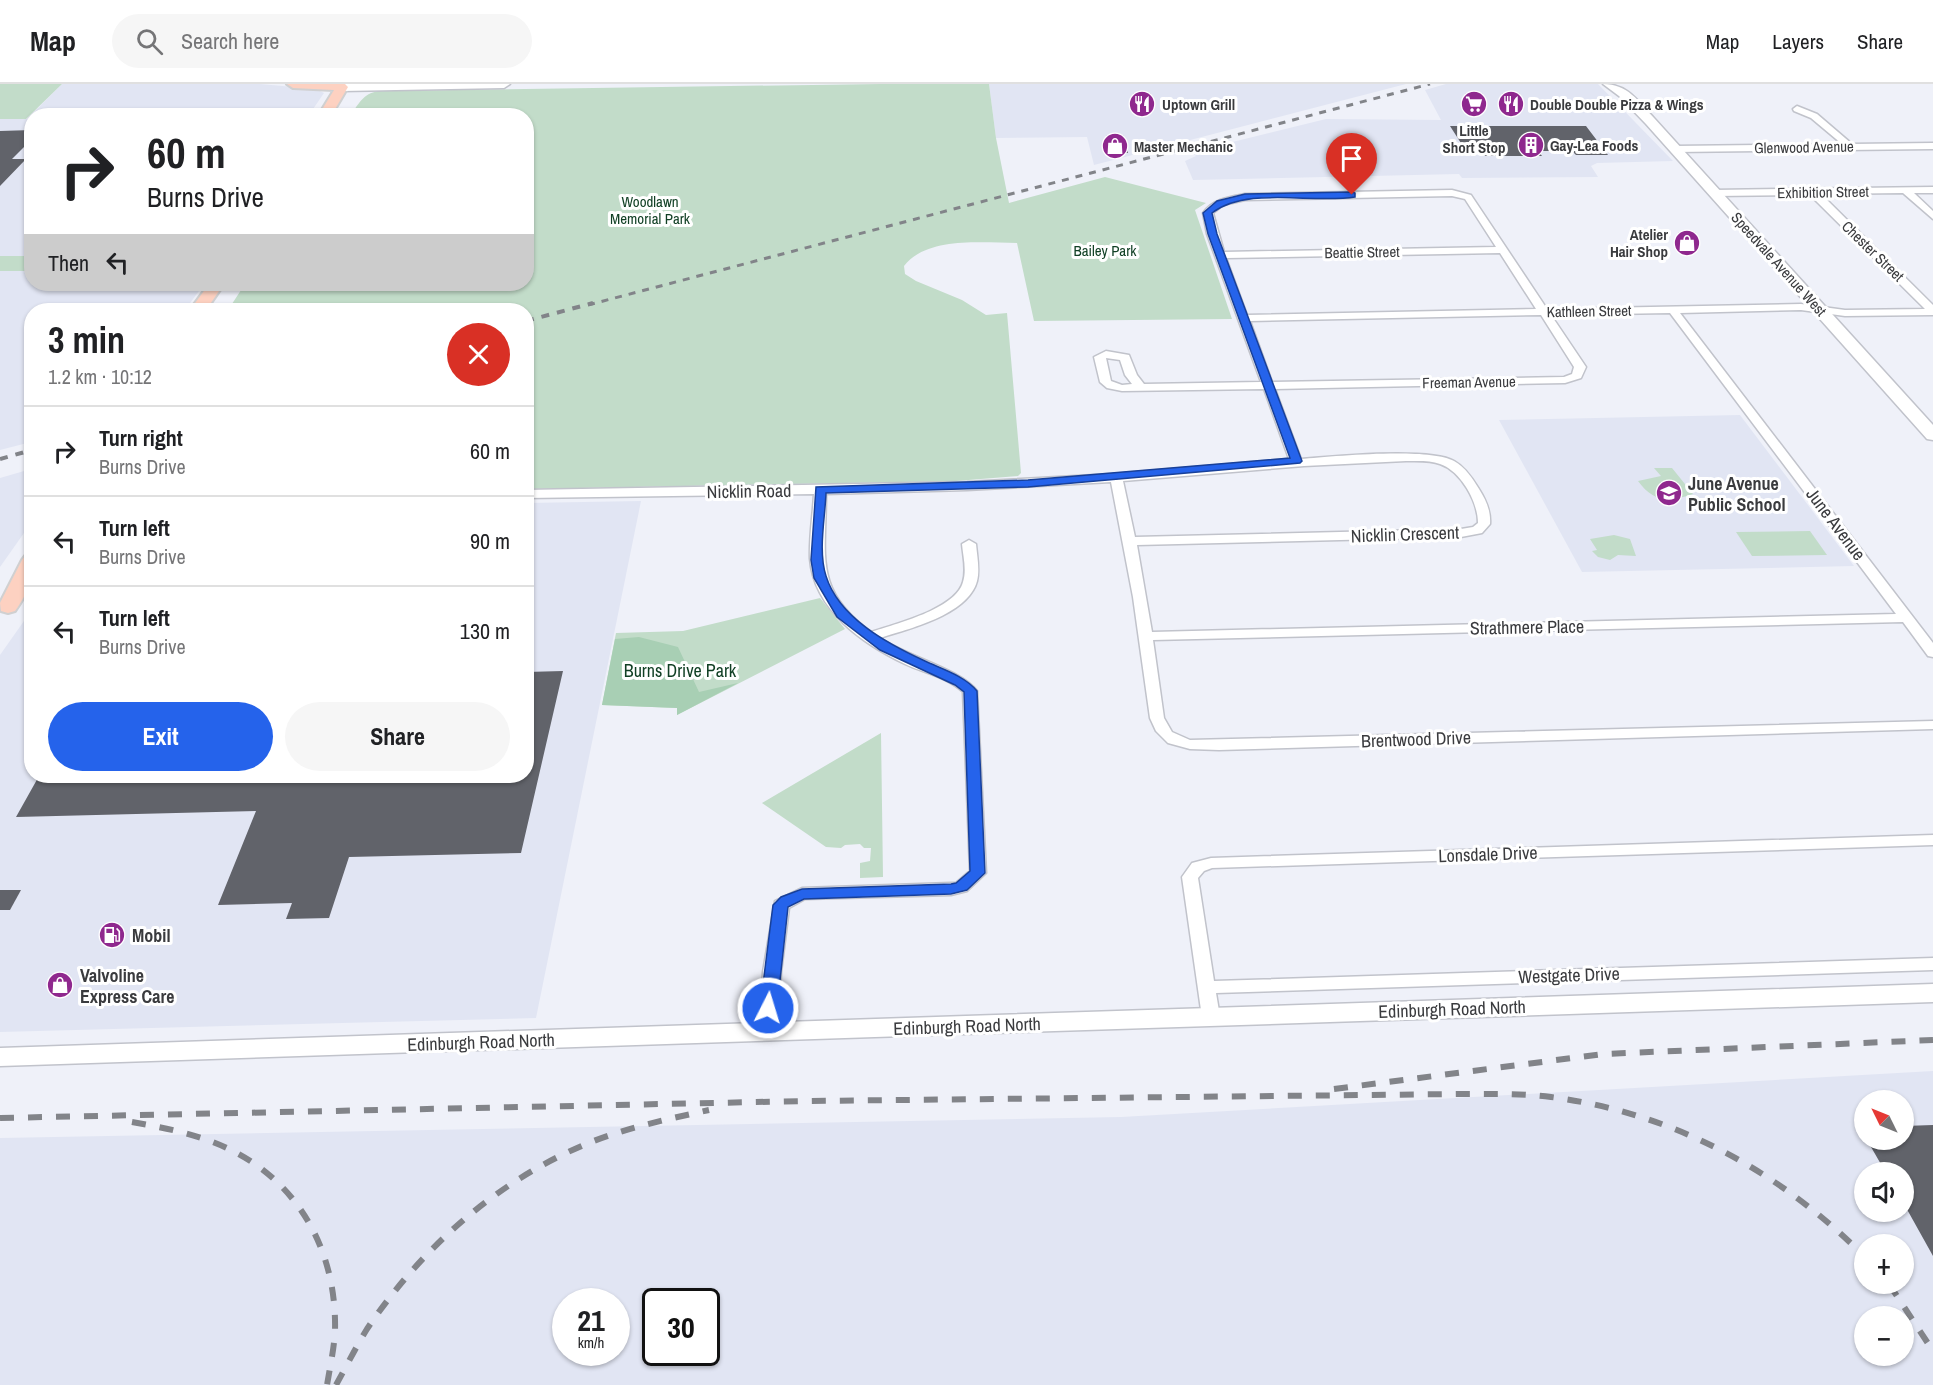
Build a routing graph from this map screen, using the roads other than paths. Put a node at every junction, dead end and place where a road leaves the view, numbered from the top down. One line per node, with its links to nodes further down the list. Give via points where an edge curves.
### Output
1 (293, 84): 5 (main road)
2 (504, 84): 4 (main road)
3 (1609, 84): 6 (main road, Speedvale Avenue West)
4 (411, 85): 5 (main road)
5 (350, 86): 7 (main road); 8 (main road)
6 (1622, 89): 12 (main road, Speedvale Avenue West)
7 (331, 108)
8 (342, 108)
9 (1797, 109): 11 (street, via 1814,116)
10 (1933, 146): 11 (street, Glenwood Avenue)
11 (1850, 147): 12 (street, Glenwood Avenue)
12 (1675, 149): 16 (main road, Speedvale Avenue West)
13 (1905, 190): 14 (street, Exhibition Street); 15 (street, Exhibition Street); 17 (street)
14 (1933, 190)
15 (1813, 192): 16 (street, Exhibition Street); 24 (street, Chester Street)
16 (1714, 193): 23 (main road, Speedvale Avenue West)
17 (1933, 216)
18 (1504, 250): 19 (street, Beattie Street); 19 (street, Freeman Avenue, via 1468,197 1461,194 1245,197 1209,209); 25 (street, Freeman Avenue)
19 (1220, 255): 26 (street)
20 (218, 291): 21 (main road)
21 (205, 303)
22 (1673, 310): 23 (street, Kathleen Street, via 1804,307); 25 (street, Kathleen Street); 39 (street, June Avenue)
23 (1822, 311): 24 (street, Kathleen Street); 29 (main road, Speedvale Avenue West)
24 (1933, 311)
25 (1544, 312): 26 (street, Kathleen Street); 27 (street, Freeman Avenue, via 1580,367 1577,375 1565,380)
26 (1244, 318): 27 (street)
27 (1267, 386): 28 (street, Freeman Avenue); 30 (street)
28 (1140, 387)
29 (1933, 435)
30 (1296, 461): 31 (street, Nicklin Crescent); 34 (street, Nicklin Crescent, via 1443,460 1458,468 1480,502 1486,517 1484,524 1477,530 1461,533)
31 (1116, 478): 32 (street, Nicklin Road); 34 (street, Brentwood Drive)
32 (820, 490): 33 (street, Nicklin Road); 41 (street, via 820,578 842,614)
33 (534, 494)
34 (1130, 542): 40 (street, Brentwood Drive)
35 (969, 544): 41 (street, via 970,581 956,602)
36 (24, 575): 38 (main road)
37 (24, 589): 38 (main road)
38 (4, 613)
39 (1907, 618): 40 (street, Strathmere Place); 42 (street, June Avenue)
40 (1147, 636): 43 (street, Brentwood Drive, via 1160,731 1186,744)
41 (869, 637): 49 (street, via 970,691 978,873 961,887 951,889 802,894 786,901 781,905 772,968)
42 (1933, 653)
43 (1933, 725)
44 (1933, 840): 46 (street, Lonsdale Drive, via 1211,863 1198,867 1190,877)
45 (1933, 964): 46 (street, Westgate Drive)
46 (1205, 987): 48 (street, Lonsdale Drive)
47 (1933, 993): 48 (main road, Edinburgh Road North)
48 (1211, 1017): 49 (main road, Edinburgh Road North)
49 (769, 1032): 50 (main road, Edinburgh Road North)
50 (0, 1057)

